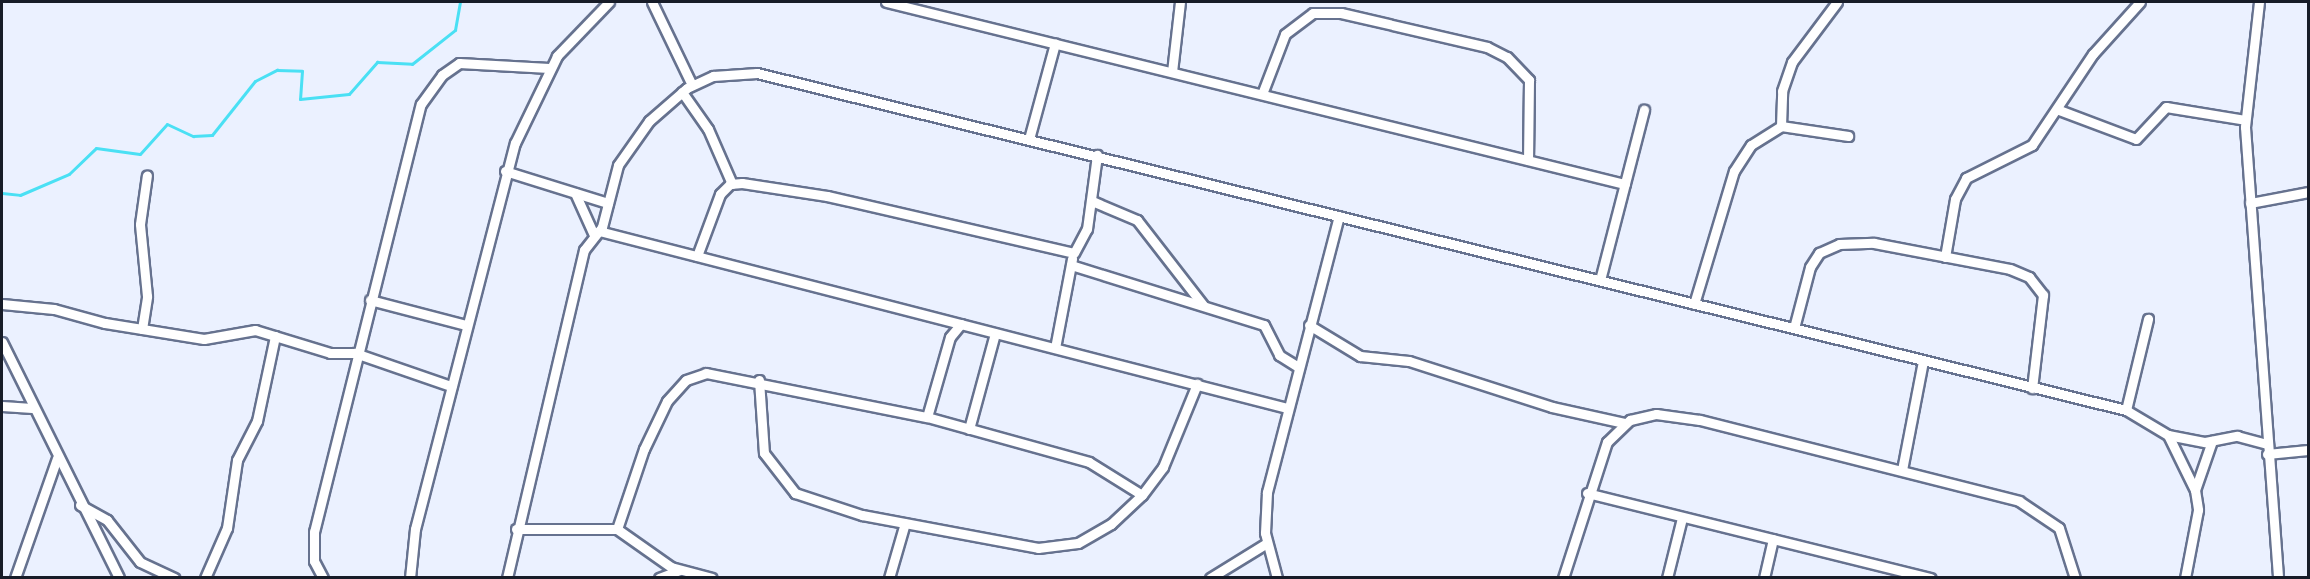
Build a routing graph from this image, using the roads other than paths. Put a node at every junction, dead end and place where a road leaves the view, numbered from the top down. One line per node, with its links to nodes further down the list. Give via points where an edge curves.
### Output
1 (609, 2): 9 (street)
2 (652, 2): 11 (street)
3 (886, 2): 8 (street)
4 (1180, 2): 10 (street)
5 (1837, 2): 17 (street, via 1792,62 1782,91)
6 (2140, 2): 14 (street, via 2093,54)
7 (2259, 2): 16 (street)
8 (1055, 43): 10 (street); 19 (street)
9 (549, 68): 22 (street); 38 (street, via 466,62 434,84 414,124)
10 (1172, 72): 13 (street)
11 (692, 85): 12 (street); 19 (street, via 728,74 773,74)
12 (682, 92): 24 (street, via 708,129); 29 (street, via 649,121 622,157)
13 (1262, 94): 21 (street); 21 (street, via 1285,34 1313,13 1341,14 1487,47 1507,57 1529,80)
14 (2059, 110): 16 (street, via 2136,139 2166,107); 35 (street, via 2022,152 1966,178 1955,199)
15 (1644, 111): 25 (street)
16 (2245, 120): 30 (street)
17 (1781, 126): 18 (street); 39 (street, via 1751,146 1734,171)
18 (1848, 136)
19 (1029, 139): 20 (street)
20 (1096, 155): 28 (street); 31 (street)
21 (1528, 160): 25 (street)
22 (506, 171): 27 (street); 44 (street)
23 (147, 175): 47 (street, via 140,224 147,296)
24 (732, 184): 33 (street, via 827,196); 34 (street, via 716,202)
25 (1625, 184): 37 (street)
26 (2308, 192): 30 (street)
27 (574, 193): 29 (street); 32 (street)
28 (1092, 201): 33 (street, via 1087,229); 41 (street, via 1137,220)
29 (608, 203): 32 (street)
30 (2250, 203): 68 (street)
31 (1339, 216): 37 (street); 45 (street)
32 (596, 233): 34 (street); 78 (street, via 585,250)
33 (1074, 253): 36 (street)
34 (697, 256): 43 (street)
35 (1945, 257): 46 (street, via 1874,243 1839,244 1819,253 1810,267); 58 (street, via 2010,269 2038,285 2045,314)
36 (1071, 265): 41 (street); 51 (street)
37 (1600, 280): 39 (street)
38 (370, 300): 44 (street); 52 (street)
39 (1694, 303): 46 (street)
40 (2, 304): 47 (street, via 54,309)
41 (1203, 305): 54 (street, via 1267,327 1279,355)
42 (2148, 319): 62 (street)
43 (961, 324): 48 (street); 63 (street, via 950,337)
44 (466, 325): 57 (street)
45 (1309, 325): 54 (street); 64 (street, via 1360,356 1409,361 1552,407)
46 (1794, 328): 53 (street)
47 (142, 329): 49 (street, via 204,339 242,329)
48 (996, 333): 51 (street); 65 (street)
49 (275, 336): 52 (street, via 330,353); 86 (street, via 257,421 237,460 227,528)
50 (2, 342): 60 (street)
51 (1055, 348): 56 (street)
52 (356, 353): 57 (street); 87 (street, via 314,532 314,561)
53 (1923, 361): 58 (street); 71 (street)
54 (1298, 367): 61 (street)
55 (759, 380): 63 (street); 77 (street, via 764,453 788,488 822,505); 79 (street, via 706,373 681,384 653,425)
56 (1197, 384): 61 (street); 74 (street, via 1163,467)
57 (451, 386): 88 (street, via 415,528)
58 (2032, 388): 62 (street)
59 (2, 406): 60 (street)
60 (32, 408): 70 (street)
61 (1287, 408): 81 (street, via 1267,492)
62 (2126, 411): 66 (street)
63 (927, 417): 65 (street)
64 (1624, 423): 71 (street, via 1648,415 1684,417); 73 (street, via 1597,459)
65 (969, 429): 74 (street, via 1089,462)
66 (2168, 435): 67 (street); 72 (street)
67 (2212, 441): 68 (street, via 2237,436); 72 (street)
68 (2267, 449): 69 (street); 101 (street)
69 (2308, 450)
70 (57, 458): 75 (street); 83 (street)
71 (1902, 470): 99 (street, via 2040,511 2060,528)
72 (2195, 490): 100 (street, via 2198,510)
73 (1587, 493): 76 (street); 95 (street)
74 (1142, 495): 77 (street, via 1111,524 1058,548 1014,547)
75 (80, 505): 84 (street); 85 (street, via 107,520 140,562)
76 (1682, 518): 80 (street); 96 (street)
77 (905, 523): 92 (street)
78 (516, 529): 79 (street); 89 (street)
79 (617, 529): 82 (street)
80 (1773, 539): 97 (street); 98 (street)
81 (1267, 543): 93 (street); 94 (street)
82 (680, 570): 90 (street); 91 (street)
83 (15, 578)
84 (119, 578)
85 (174, 578)
86 (205, 578)
87 (323, 578)
88 (410, 578)
89 (507, 578)
90 (659, 578)
91 (712, 578)
92 (889, 578)
93 (1210, 578)
94 (1277, 578)
95 (1563, 578)
96 (1667, 578)
97 (1764, 578)
98 (1931, 578)
99 (2075, 578)
100 (2185, 578)
101 (2278, 578)

